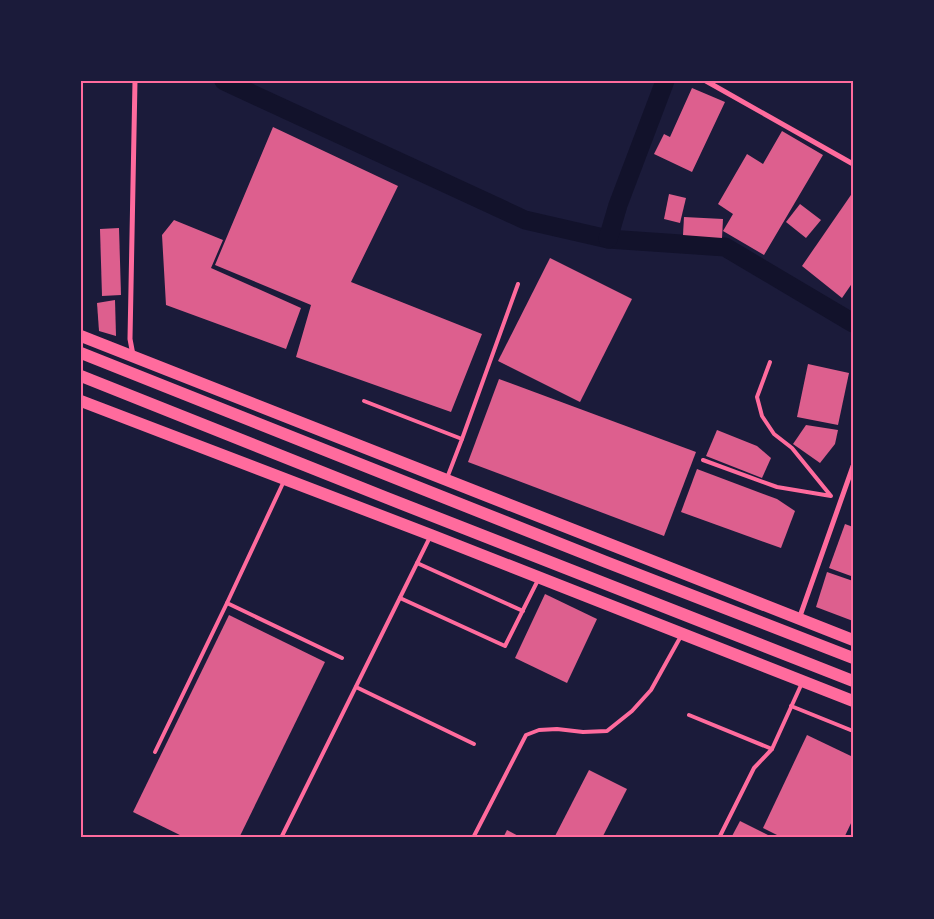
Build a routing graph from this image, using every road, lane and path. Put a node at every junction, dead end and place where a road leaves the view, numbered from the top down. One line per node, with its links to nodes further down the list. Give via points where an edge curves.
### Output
1 (135, 81): 7 (street, via 130,339)
2 (706, 81): 3 (street)
3 (853, 164)
4 (518, 284): 12 (lane)
5 (81, 336): 7 (main road)
6 (81, 354): 29 (main road)
7 (134, 356): 16 (main road)
8 (770, 362): 17 (lane, via 756,397 762,416 774,434 792,448)
9 (81, 376): 31 (main road)
10 (81, 401): 15 (main road)
11 (364, 401): 12 (lane)
12 (462, 439): 16 (lane)
13 (703, 460): 17 (lane, via 777,488)
14 (853, 466): 18 (street)
15 (285, 479): 19 (main road); 23 (lane)
16 (447, 480): 25 (main road)
17 (831, 496): 18 (lane)
18 (840, 502): 25 (street)
19 (431, 535): 20 (lane); 21 (main road)
20 (417, 563): 22 (lane); 24 (lane)
21 (539, 578): 24 (lane); 26 (main road)
22 (400, 598): 24 (lane, via 505,646); 32 (lane)
23 (228, 603): 28 (lane); 39 (lane)
24 (523, 611)
25 (799, 618): 27 (main road)
26 (682, 634): 30 (main road); 41 (lane, via 651,690 632,712 607,731 557,729 526,735)
27 (853, 640)
28 (342, 658)
29 (853, 658)
30 (802, 681): 33 (main road); 34 (lane)
31 (853, 681)
32 (356, 687): 37 (lane); 40 (lane)
33 (853, 701)
34 (791, 706): 36 (lane); 38 (lane)
35 (690, 715): 38 (lane)
36 (853, 731)
37 (474, 744)
38 (772, 749): 42 (lane, via 754,768)
39 (156, 752)
40 (281, 838)
41 (473, 838)
42 (719, 838)

